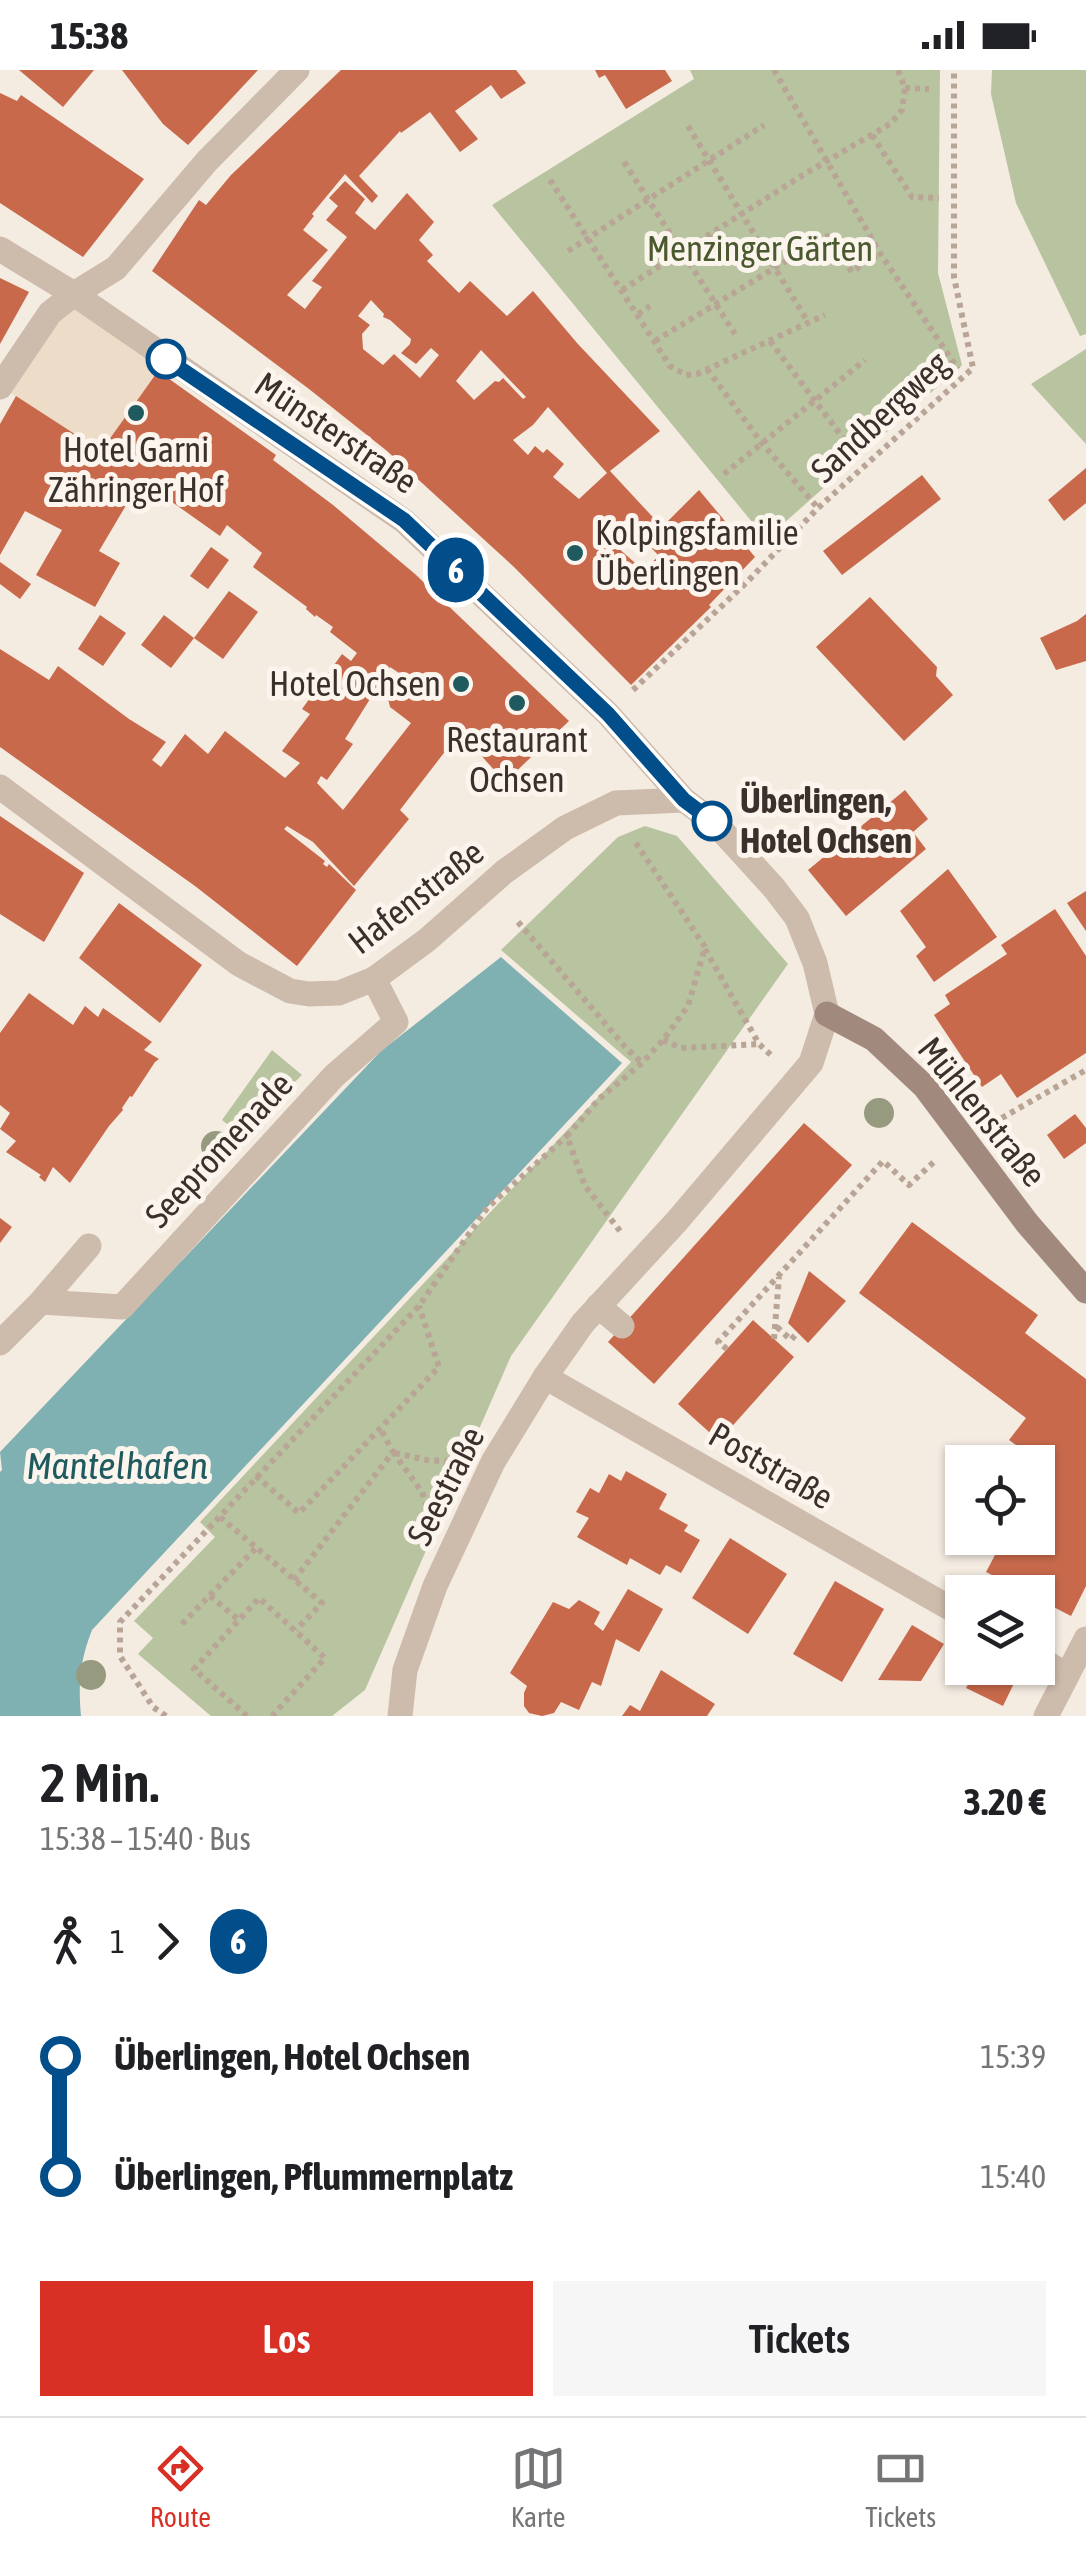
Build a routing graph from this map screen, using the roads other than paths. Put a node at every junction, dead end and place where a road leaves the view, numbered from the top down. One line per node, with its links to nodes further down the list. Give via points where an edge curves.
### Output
1 (297, 70): 3 (street, via 207,161 116,268)
2 (0, 250): 3 (street, Münsterstraße)
3 (74, 294): 4 (street, via 50,313); 6 (street, Münsterstraße, via 404,520 608,714)
4 (0, 387)
5 (0, 788): 7 (street, Hafenstraße, via 239,964 290,991 339,992)
6 (684, 800): 7 (street, Hafenstraße, via 616,803 565,828); 8 (street, via 715,822 797,918)
7 (374, 979): 11 (street, Seepromenade, via 396,1022 334,1076 122,1308)
8 (827, 1014): 10 (street, Mühlenstraße, via 874,1039 925,1086 1027,1224); 12 (street, Seestraße, via 811,1063 790,1090)
9 (89, 1246): 11 (street)
10 (1086, 1291)
11 (41, 1302): 14 (street)
12 (598, 1306): 13 (street); 15 (street, Seestraße)
13 (622, 1326)
14 (0, 1342)
15 (546, 1377): 16 (street, Poststraße, via 746,1485); 20 (street, Seestraße, via 493,1462 435,1586 405,1670)
16 (945, 1605)
17 (1086, 1639): 19 (street)
18 (1055, 1667): 19 (street)
19 (1067, 1674): 21 (street)
20 (400, 1716)
21 (1046, 1716)

